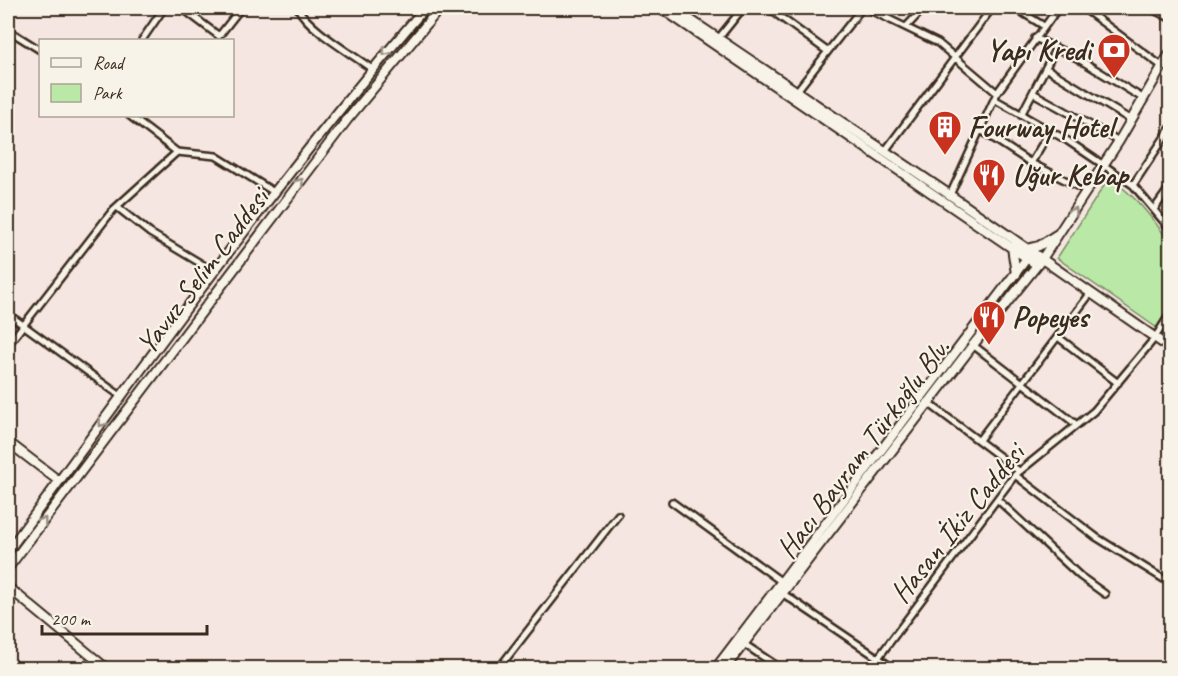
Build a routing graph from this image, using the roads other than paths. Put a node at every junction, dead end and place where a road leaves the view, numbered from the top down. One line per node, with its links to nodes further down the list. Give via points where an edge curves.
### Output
1 (164, 8): 23 (street)
2 (182, 8): 3 (street, via 219,36)
3 (241, 8)
4 (298, 8): 31 (street, via 317,28)
5 (424, 8): 31 (street, Yavuz Selim Caddesi, one-way to 31)
6 (440, 8): 53 (street, Yavuz Selim Caddesi, one-way to 6, via 392,63)
7 (661, 8): 24 (street)
8 (673, 8): 24 (street)
9 (743, 8): 24 (street)
10 (768, 8): 27 (street)
11 (864, 8): 20 (street); 27 (street)
12 (924, 8): 20 (street)
13 (992, 8): 29 (street)
14 (1015, 8): 19 (street)
15 (1058, 8): 19 (street)
16 (1083, 8): 30 (street)
17 (1150, 8): 18 (street)
18 (1170, 18)
19 (1044, 26): 22 (street)
20 (906, 27): 29 (street)
21 (8, 30): 26 (street)
22 (1035, 38): 25 (street); 35 (street)
23 (143, 39)
24 (716, 42): 33 (street); 52 (street)
25 (1056, 48): 32 (street); 36 (street)
26 (39, 49)
27 (827, 51): 33 (street)
28 (1170, 52): 30 (street, Hacı Bayram Türkoğlu Blv.)
29 (954, 57): 35 (street); 44 (street)
30 (1163, 67): 36 (street, Hacı Bayram Türkoğlu Blv.)
31 (372, 69): 51 (street, Yavuz Selim Caddesi)
32 (1047, 69): 34 (street); 39 (street)
33 (796, 92): 44 (street)
34 (1033, 93): 37 (street); 43 (street)
35 (995, 96): 37 (street); 40 (street)
36 (1144, 99): 39 (street, Hacı Bayram Türkoğlu Blv.)
37 (1021, 115): 42 (street)
38 (131, 117): 45 (street)
39 (1131, 120): 43 (street, Hacı Bayram Türkoğlu Blv.)
40 (980, 129): 46 (street); 52 (street)
41 (1170, 129): 48 (street)
42 (1050, 131): 46 (street); 47 (street)
43 (1119, 141): 47 (street, Hacı Bayram Türkoğlu Blv.)
44 (885, 151): 52 (street)
45 (177, 152): 51 (street, via 216,156); 54 (street)
46 (1031, 163): 50 (street)
47 (1104, 165): 48 (street); 50 (street, Hacı Bayram Türkoğlu Blv.)
48 (1133, 184): 55 (street)
49 (1170, 187): 55 (street)
50 (1087, 191): 57 (street, Hacı Bayram Türkoğlu Blv., one-way to 50)
51 (274, 192): 53 (street); 62 (street, Yavuz Selim Caddesi)
52 (948, 198): 58 (street); 59 (street)
53 (286, 200): 86 (street, Yavuz Selim Caddesi, one-way to 53)
54 (117, 207): 62 (street, via 150,233); 67 (street)
55 (1155, 208): 56 (street)
56 (1170, 229)
57 (1060, 233): 59 (street); 61 (street, Hacı Bayram Türkoğlu Blv.)
58 (1012, 247): 60 (street); 63 (street)
59 (1027, 249): 61 (street)
60 (1027, 258): 61 (street); 63 (street, Hacı Bayram Türkoğlu Blv.)
61 (1040, 262): 64 (street); 71 (street, Hacı Bayram Türkoğlu Blv.)
62 (215, 272): 75 (street, Yavuz Selim Caddesi)
63 (1016, 274): 76 (street, Hacı Bayram Türkoğlu Blv.)
64 (1090, 294): 68 (street); 69 (street)
65 (8, 314): 67 (street)
66 (1170, 314): 69 (street, Hasan İkiz Caddesi)
67 (23, 324): 70 (street); 75 (street)
68 (1058, 338): 73 (street); 74 (street)
69 (1154, 339): 72 (street); 74 (street, Hasan İkiz Caddesi)
70 (8, 345)
71 (973, 345): 73 (street); 76 (street, Hacı Bayram Türkoğlu Blv.)
72 (1170, 348)
73 (1021, 383): 77 (street); 78 (street)
74 (1118, 383): 77 (street, Hasan İkiz Caddesi)
75 (122, 397): 81 (street, Yavuz Selim Caddesi, one-way to 81)
76 (925, 400): 78 (street); 89 (street, Hacı Bayram Türkoğlu Blv.)
77 (1077, 425): 80 (street, Hasan İkiz Caddesi)
78 (979, 440): 80 (street)
79 (8, 442): 81 (street)
80 (1017, 473): 82 (street, Hasan İkiz Caddesi); 87 (street, via 1096,537)
81 (59, 481): 85 (street, Yavuz Selim Caddesi)
82 (998, 500): 90 (street); 92 (street, Hasan İkiz Caddesi)
83 (672, 502): 89 (street)
84 (618, 515): 95 (street)
85 (8, 550)
86 (8, 568)
87 (1170, 583)
88 (8, 587): 94 (street)
89 (784, 587): 91 (street, Hacı Bayram Türkoğlu Blv.); 92 (street); 96 (street, Hacı Bayram Türkoğlu Blv.)
90 (1105, 594)
91 (744, 644): 97 (street, Hacı Bayram Türkoğlu Blv.); 98 (street)
92 (878, 658): 99 (street)
93 (1170, 660): 100 (street)
94 (105, 669)
95 (499, 669)
96 (716, 669)
97 (725, 669)
98 (780, 669)
99 (893, 669)
100 (1165, 669)

